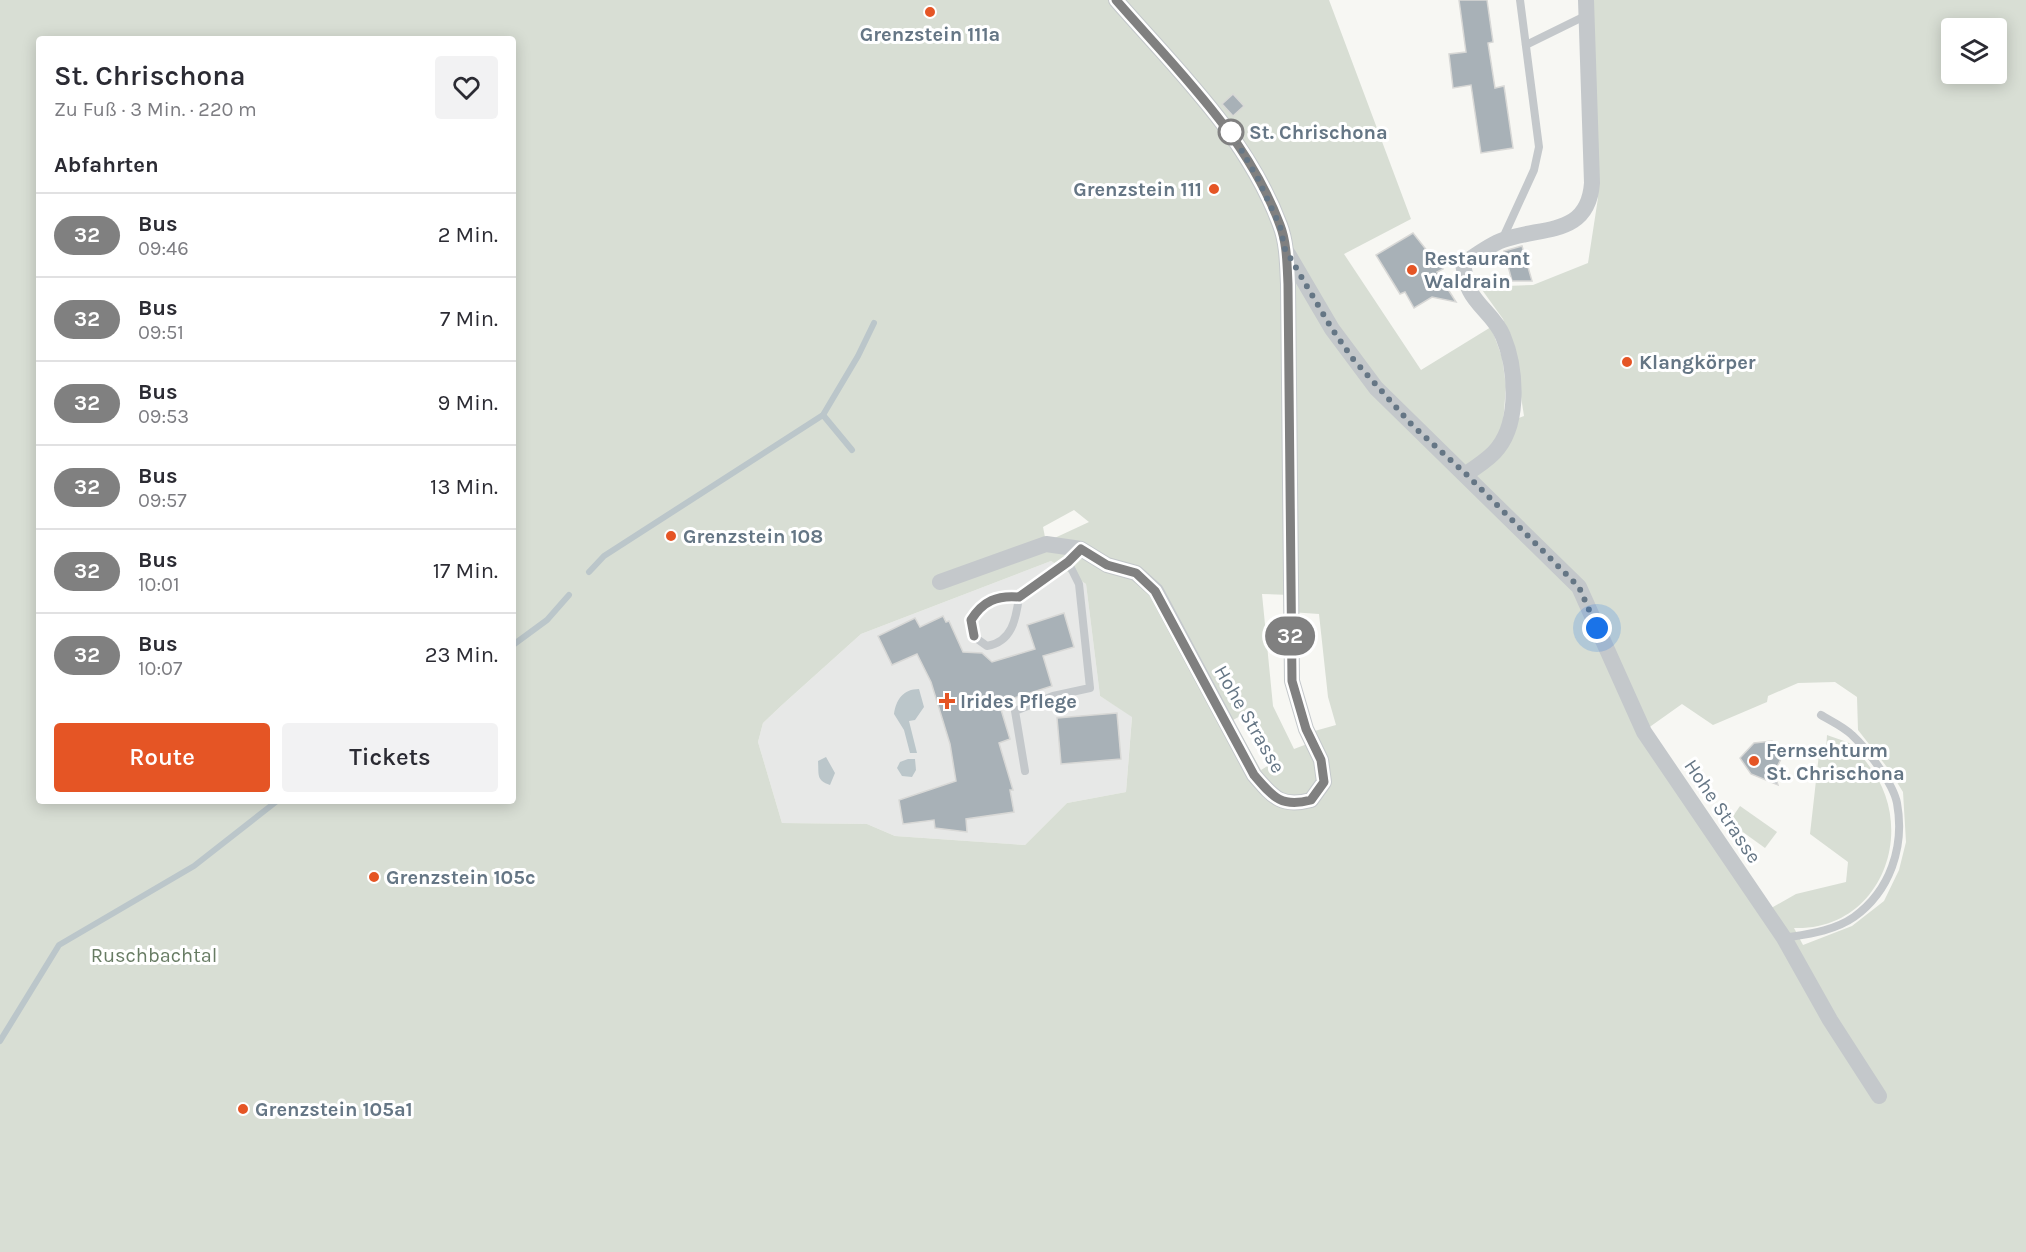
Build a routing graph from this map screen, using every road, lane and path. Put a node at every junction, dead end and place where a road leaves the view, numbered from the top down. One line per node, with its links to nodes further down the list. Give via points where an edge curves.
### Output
1 (1116, 0): 6 (street, Hohe Strasse, via 1231,132 1280,226)
2 (1520, 0): 4 (lane)
3 (1586, 7): 4 (lane); 5 (street, via 1591,199 1580,217 1569,224)
4 (1526, 45): 5 (lane, via 1539,147 1534,170)
5 (1502, 240): 7 (street, via 1463,264 1470,292 1503,336 1512,371 1510,418 1498,449)
6 (1285, 249): 7 (street, Hohe Strasse, via 1332,329 1376,388); 8 (street, Hohe Strasse, via 1292,681 1306,729 1321,760 1324,782 1311,800 1293,805 1272,797 1254,775 1155,591 1136,573 1107,565)
7 (1466, 474): 14 (street, Hohe Strasse, via 1579,587 1644,732)
8 (1081, 549): 9 (lane); 10 (street, Hohe Strasse, via 1046,544)
9 (1068, 562): 11 (lane); 13 (lane, via 1079,584 1090,688 1053,696 1015,711)
10 (940, 582)
11 (1019, 597): 11 (lane, via 992,599 980,607 971,620 974,636 987,646 998,645 1013,626)
12 (1821, 715): 14 (lane, via 1852,734 1880,769 1897,802 1898,847 1891,873 1876,896 1853,917 1825,931)
13 (1025, 771)
14 (1784, 938): 15 (street, Hohe Strasse)
15 (1879, 1096)

